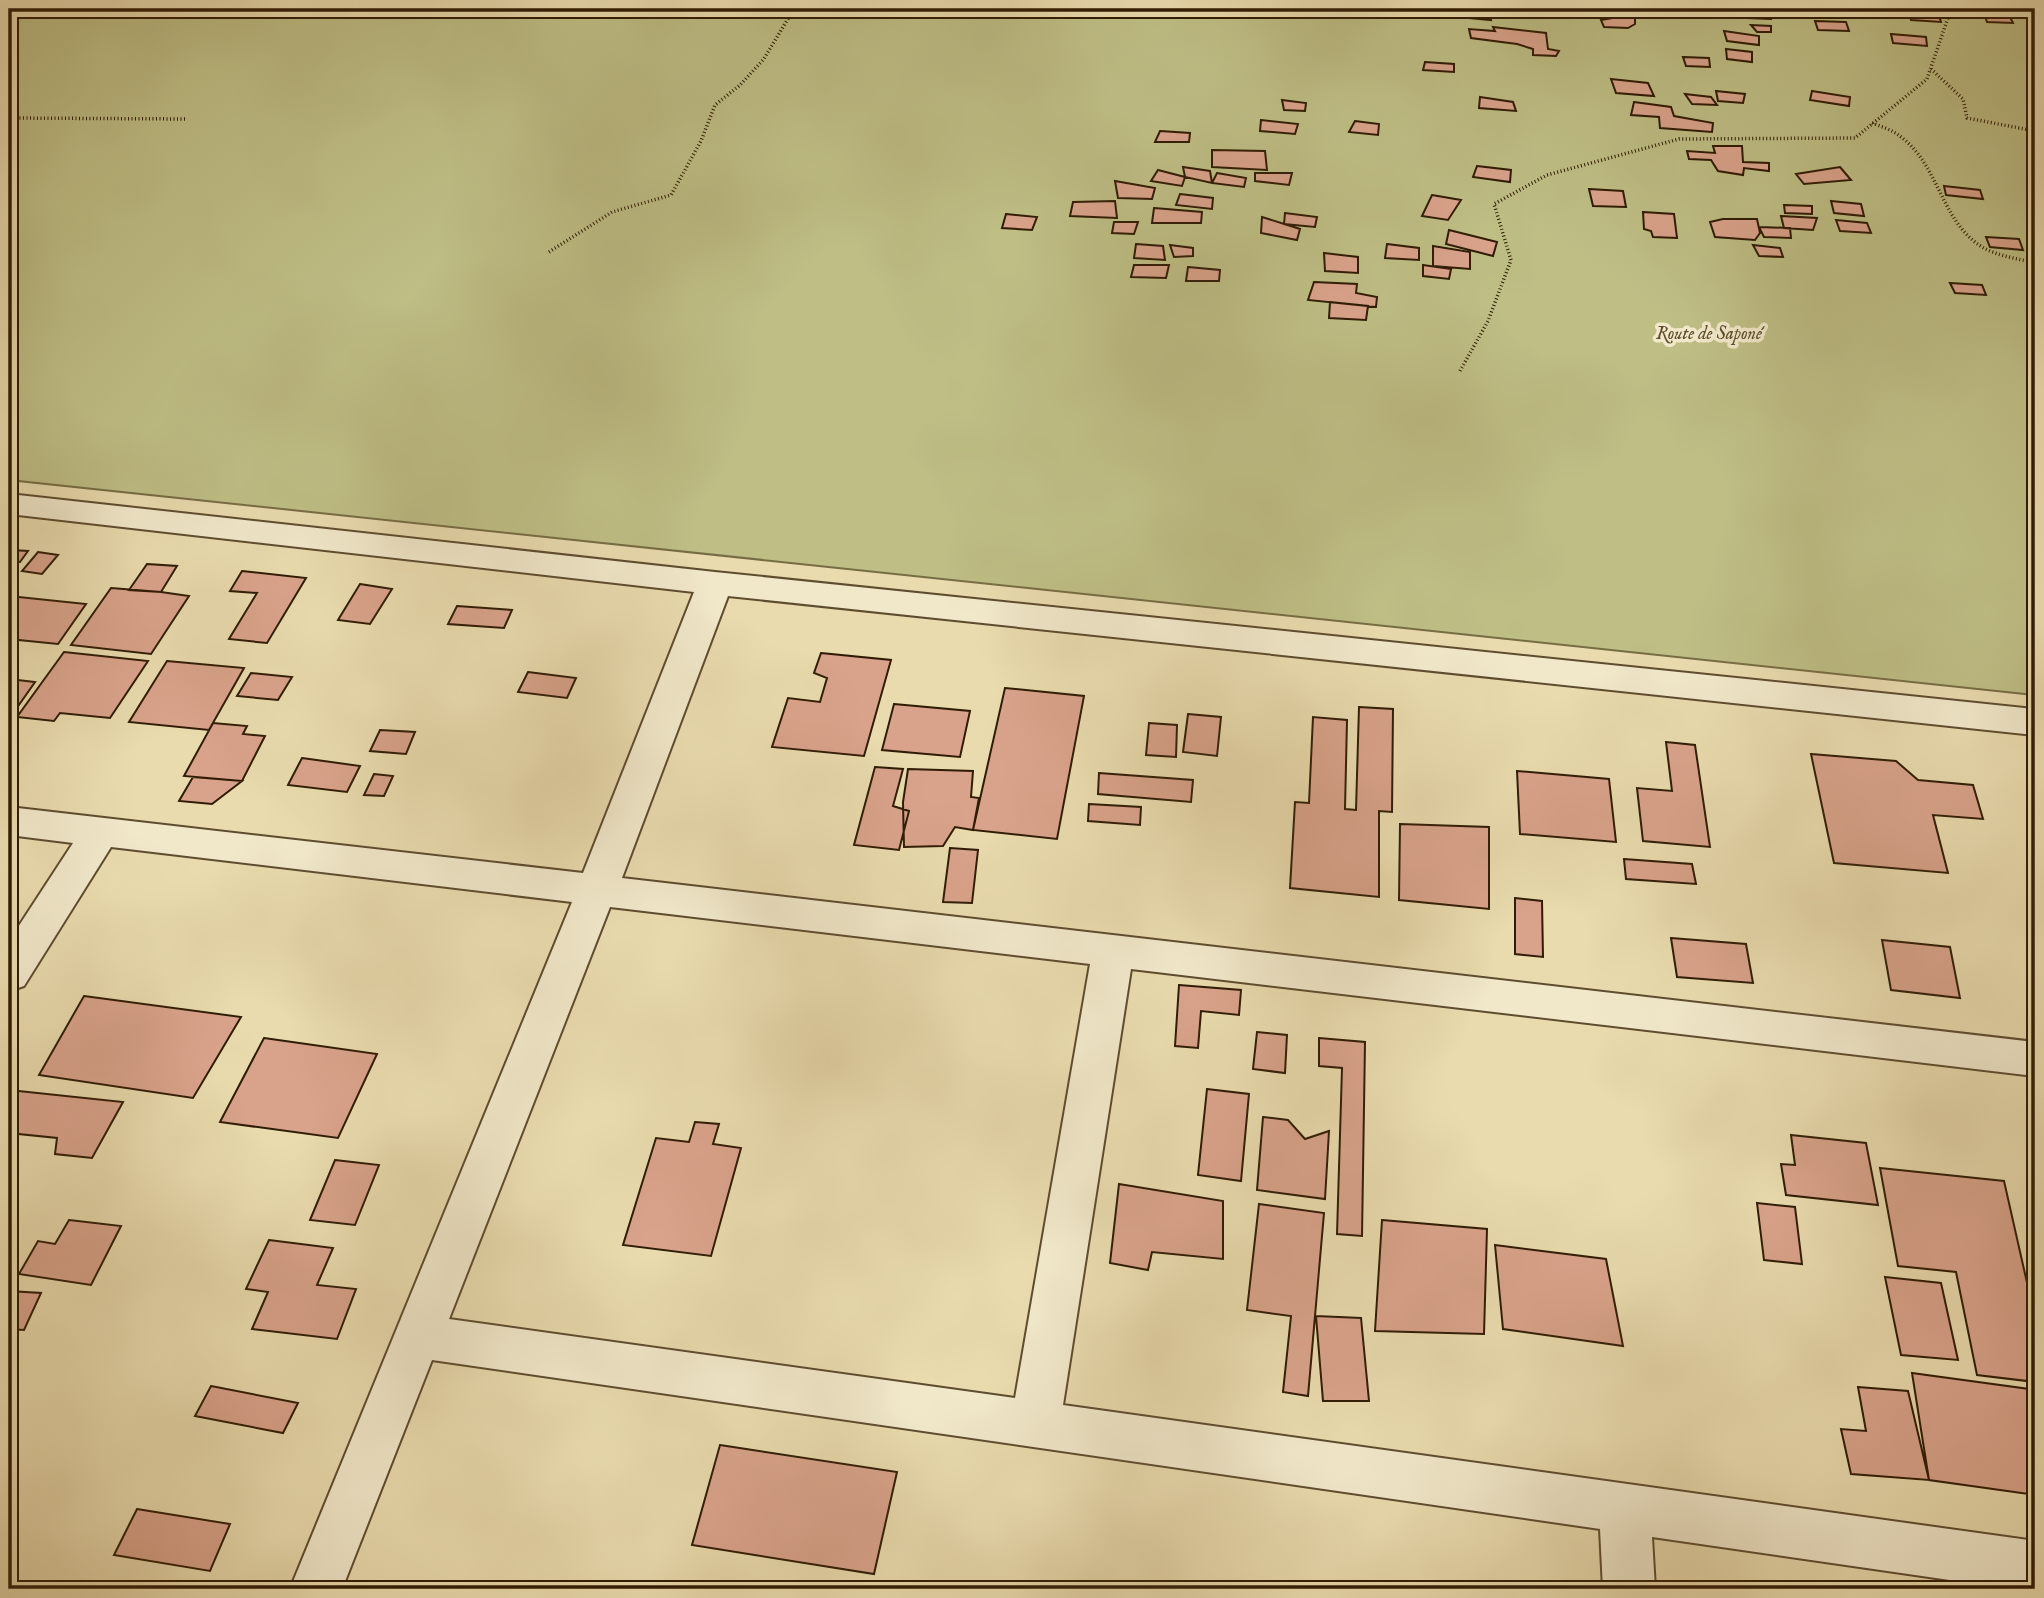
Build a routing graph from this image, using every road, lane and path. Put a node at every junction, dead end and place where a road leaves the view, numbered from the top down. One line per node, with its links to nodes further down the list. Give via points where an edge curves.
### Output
1 (794, 9): 8 (path, via 763,60 715,105 671,195 612,212)
2 (1951, 9): 3 (path)
3 (1931, 69): 6 (path, via 1927,79); 7 (path, via 1963,99 1967,118)
4 (9, 118): 5 (path)
5 (187, 119)
6 (1872, 123): 9 (path, via 1903,138 1934,174 1970,239 1989,250); 10 (path, via 1856,138 1679,139 1547,175 1494,204 1511,260 1488,321)
7 (2035, 131)
8 (548, 252)
9 (2035, 263)
10 (1460, 371)
11 (9, 504): 12 (street)
12 (715, 583): 13 (street); 16 (street)
13 (2035, 722)
14 (9, 821): 15 (street)
15 (101, 831): 16 (street); 18 (street)
16 (597, 890): 17 (street); 20 (street)
17 (1113, 951): 19 (street); 21 (street)
18 (9, 975)
19 (2035, 1059)
20 (419, 1336): 21 (street); 24 (street)
21 (1035, 1424): 22 (street)
22 (1625, 1508): 23 (street); 25 (street)
23 (2035, 1567)
24 (316, 1589)
25 (1629, 1589)

